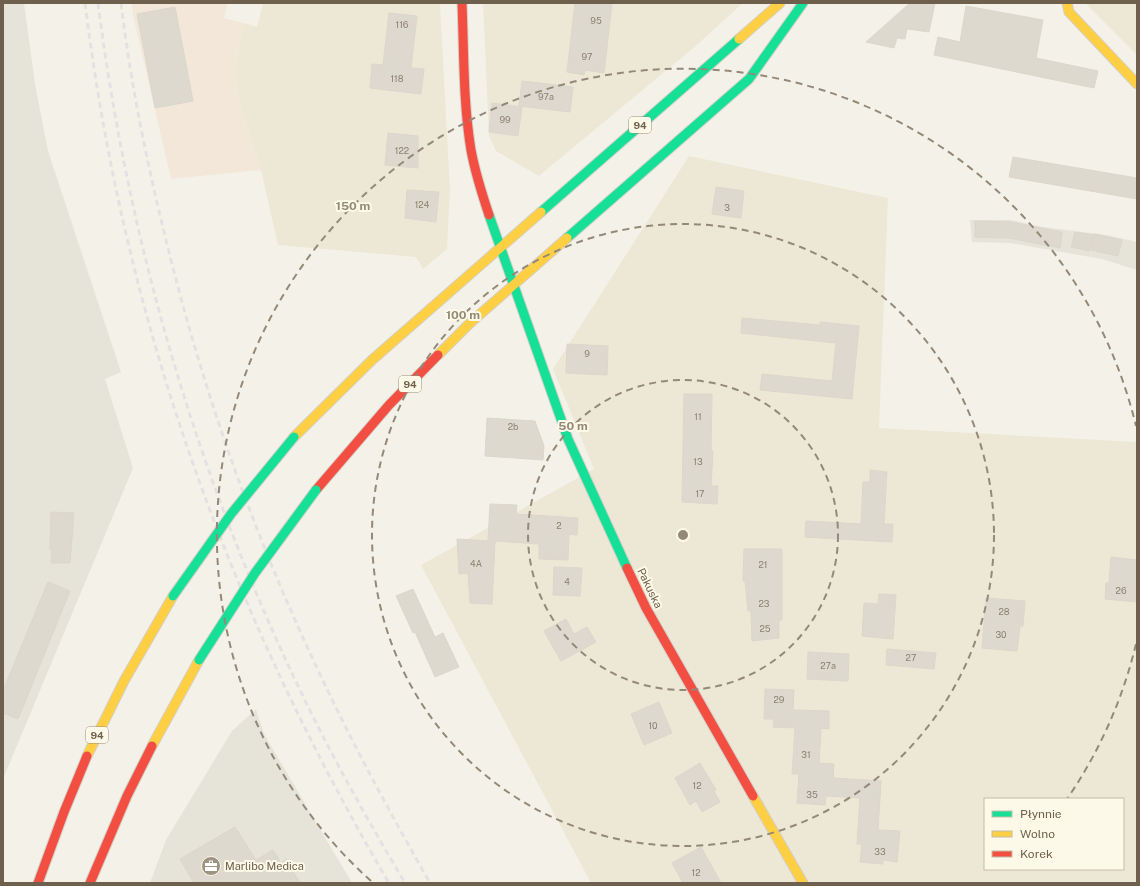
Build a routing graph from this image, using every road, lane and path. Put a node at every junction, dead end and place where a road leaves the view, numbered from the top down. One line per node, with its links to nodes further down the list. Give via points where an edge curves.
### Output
1 (462, 3): 6 (main road, Pakuska, via 465,94 471,150 478,181)
2 (780, 3): 6 (main road, 94)
3 (803, 3): 7 (main road, 94, via 749,79)
4 (1067, 3): 5 (main road, via 1069,12)
5 (1137, 84)
6 (500, 247): 7 (main road, Pakuska); 8 (main road, 94, bridge, via 341,388 294,437 233,511 189,571 141,650 110,709 59,822)
7 (513, 286): 9 (main road, 94, bridge, via 470,323 389,405 316,490 285,531 199,660 157,735 126,796); 10 (main road, Pakuska, via 568,439 646,608)
8 (38, 883)
9 (90, 883)
10 (803, 883)

